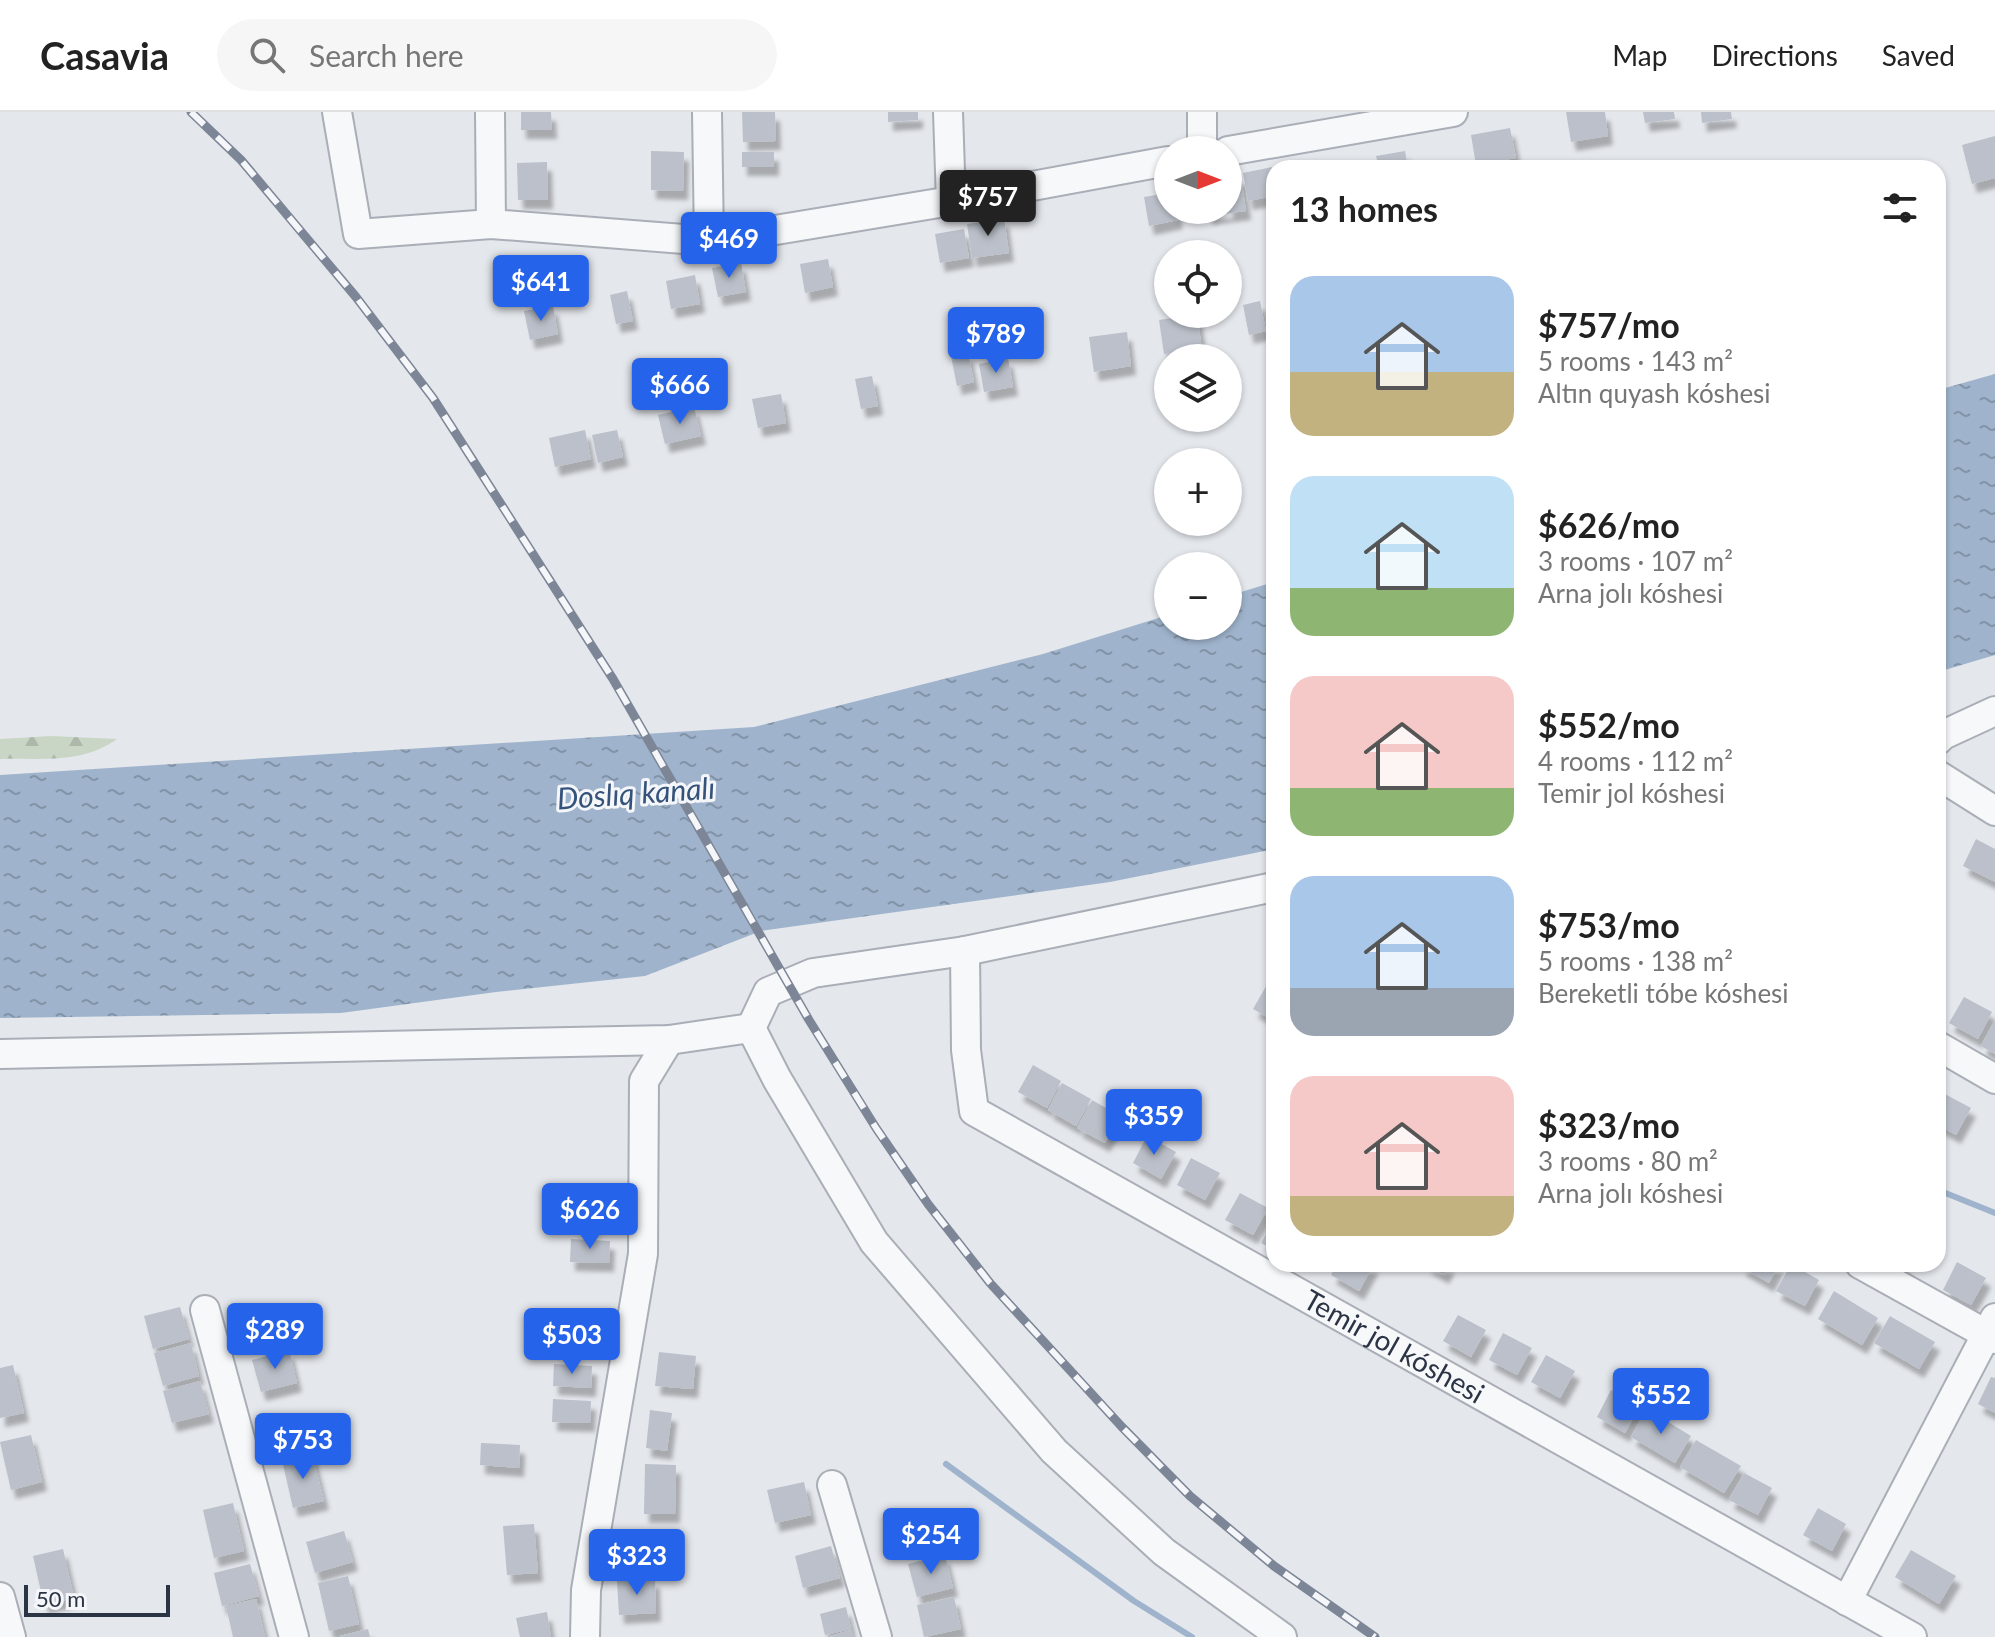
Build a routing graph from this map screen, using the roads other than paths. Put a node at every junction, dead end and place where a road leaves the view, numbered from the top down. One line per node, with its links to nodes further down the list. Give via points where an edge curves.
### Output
1 (337, 112): 11 (street, via 358,234)
2 (490, 112): 11 (street)
3 (707, 112): 12 (street)
4 (948, 112): 10 (street)
5 (1202, 112): 7 (street)
6 (1453, 112): 8 (street)
7 (1202, 136)
8 (1242, 149)
9 (1154, 164): 10 (street)
10 (951, 201): 12 (street)
11 (491, 224): 12 (street)
12 (709, 241)
13 (1995, 711): 14 (street)
14 (1946, 734)
15 (1946, 780): 16 (street)
16 (1995, 811)
17 (1266, 889): 18 (street)
18 (965, 951): 19 (street, via 813,973 768,992); 29 (street, Temir jol kóshesi, via 966,1050 974,1111)
19 (751, 1028): 20 (street); 34 (street, via 874,1242 1044,1440 1164,1552)
20 (669, 1040): 22 (street); 32 (street, via 644,1081 643,1254 586,1590)
21 (1946, 1051): 23 (street)
22 (0, 1054)
23 (1995, 1079)
24 (1876, 1272): 26 (street)
25 (205, 1310): 31 (street)
26 (1992, 1330): 29 (street)
27 (832, 1485): 33 (street)
28 (0, 1597): 30 (street)
29 (1847, 1601): 35 (street, Temir jol kóshesi)
30 (11, 1637)
31 (294, 1637)
32 (585, 1637)
33 (877, 1637)
34 (1282, 1637)
35 (1912, 1637)

